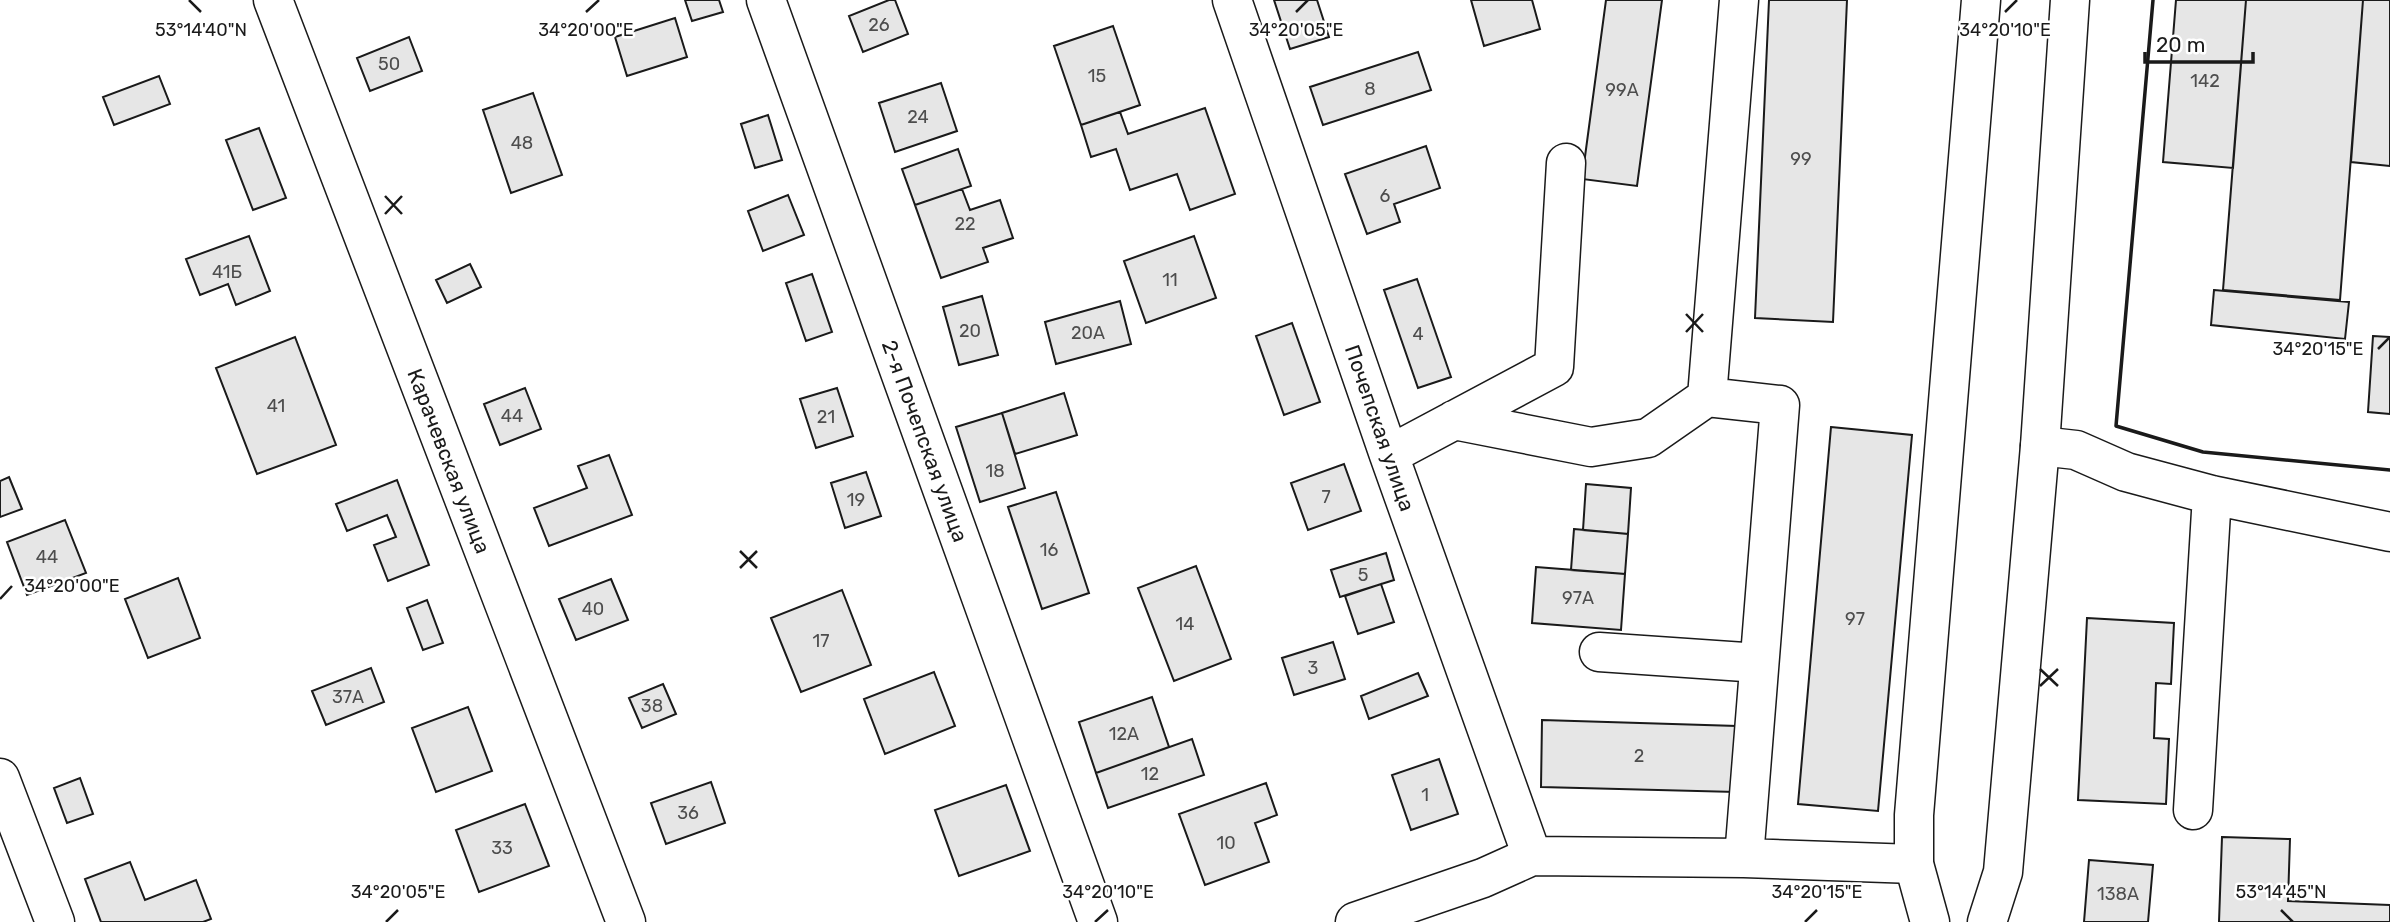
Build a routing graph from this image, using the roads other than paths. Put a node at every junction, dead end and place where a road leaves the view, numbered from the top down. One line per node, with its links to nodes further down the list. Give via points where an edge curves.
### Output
1 (273, 0): 22 (street, Карачевская улица)
2 (766, 0): 23 (street, 2-я Почепская улица)
3 (1232, 0): 11 (street, Почепская улица)
4 (1739, 0): 8 (street)
5 (1981, 0): 20 (street, via 1914,815)
6 (2070, 0): 10 (street)
7 (1566, 163): 9 (street, via 1554,367)
8 (1707, 397): 9 (street, via 1648,438 1591,447); 15 (street, via 1780,405)
9 (1454, 420): 11 (street)
10 (2040, 446): 12 (street, via 2076,450 2126,472); 26 (street, via 2003,872)
11 (1389, 455): 18 (street, Почепская улица)
12 (2212, 495): 13 (street); 17 (street)
13 (2390, 531)
14 (1599, 652): 15 (street)
15 (1759, 663): 19 (street)
16 (0, 778): 21 (street)
17 (2193, 810)
18 (1532, 856): 19 (street); 24 (street)
19 (1744, 858): 20 (street)
20 (1914, 864): 25 (street)
21 (55, 922)
22 (626, 922)
23 (1098, 922)
24 (1355, 922)
25 (1930, 922)
26 (1987, 922)

